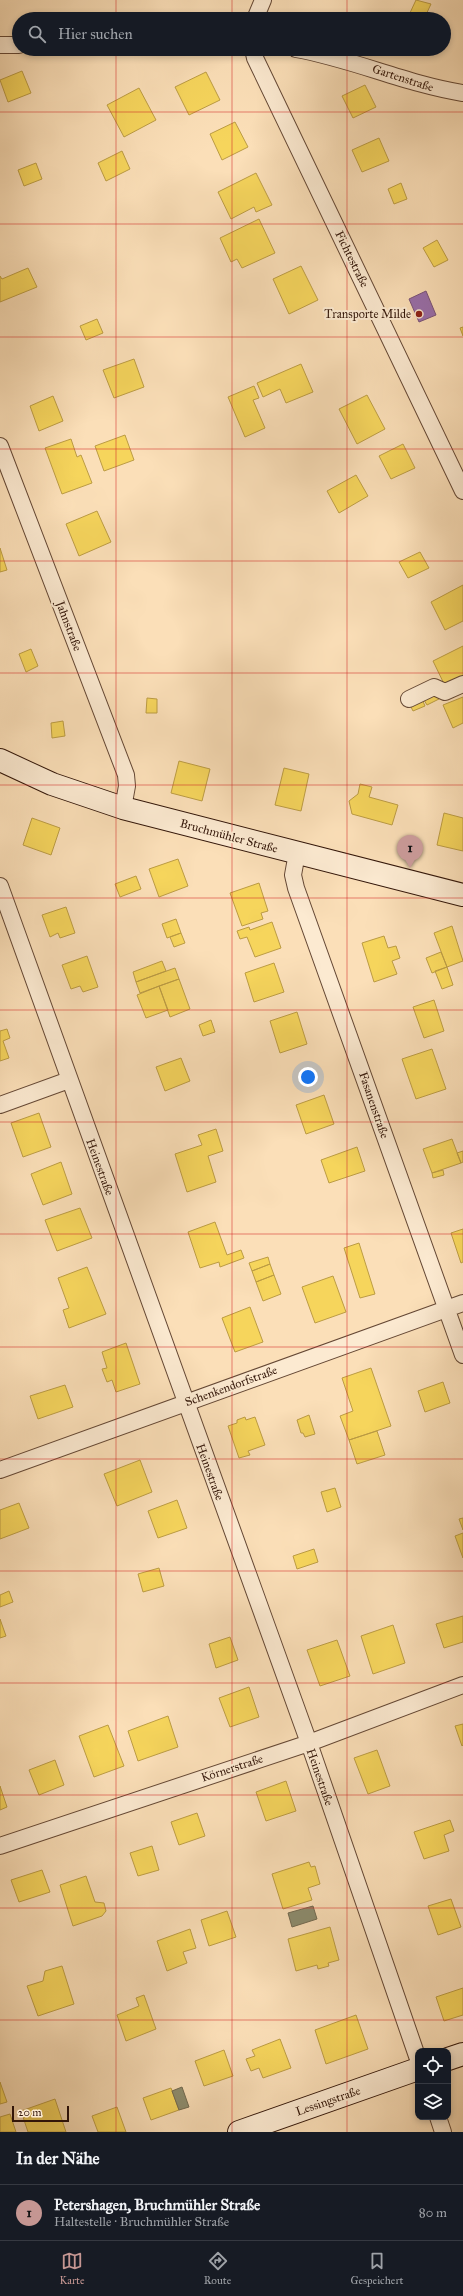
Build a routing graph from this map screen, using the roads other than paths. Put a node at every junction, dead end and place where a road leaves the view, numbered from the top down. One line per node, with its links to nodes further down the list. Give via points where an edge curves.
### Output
1 (263, 0): 2 (street)
2 (258, 12)
3 (0, 45): 4 (street)
4 (12, 45)
5 (254, 56): 9 (street, Fichtestraße)
6 (325, 56): 7 (street, Gartenstraße, via 370,67 432,88)
7 (463, 93)
8 (0, 446): 13 (street, Jahnstraße, via 126,775)
9 (463, 491)
10 (463, 684): 11 (street, via 446,692 434,687)
11 (409, 699)
12 (0, 760): 13 (street, Bruchmühler Straße, via 52,784)
13 (123, 808): 14 (street, Bruchmühler Straße)
14 (297, 853): 16 (street, Bruchmühler Straße); 20 (street, Fasanenstraße, via 293,875 296,888)
15 (0, 886): 17 (street, Heinestraße)
16 (463, 896)
17 (69, 1080): 18 (street); 22 (street, Heinestraße)
18 (0, 1105)
19 (463, 1303): 20 (street, Schenkendorfstraße)
20 (446, 1308): 21 (street, Fasanenstraße); 22 (street, Schenkendorfstraße)
21 (463, 1355)
22 (185, 1403): 23 (street, Schenkendorfstraße); 25 (street, Heinestraße)
23 (0, 1470)
24 (463, 1685): 25 (street, Körnerstraße)
25 (309, 1743): 26 (street, Körnerstraße); 27 (street, Heinestraße)
26 (0, 1846)
27 (415, 2049)
28 (463, 2054): 29 (street)
29 (451, 2058)
30 (415, 2070): 32 (street, Lessingstraße)
31 (439, 2120): 33 (street)
32 (238, 2132)
33 (443, 2132)

